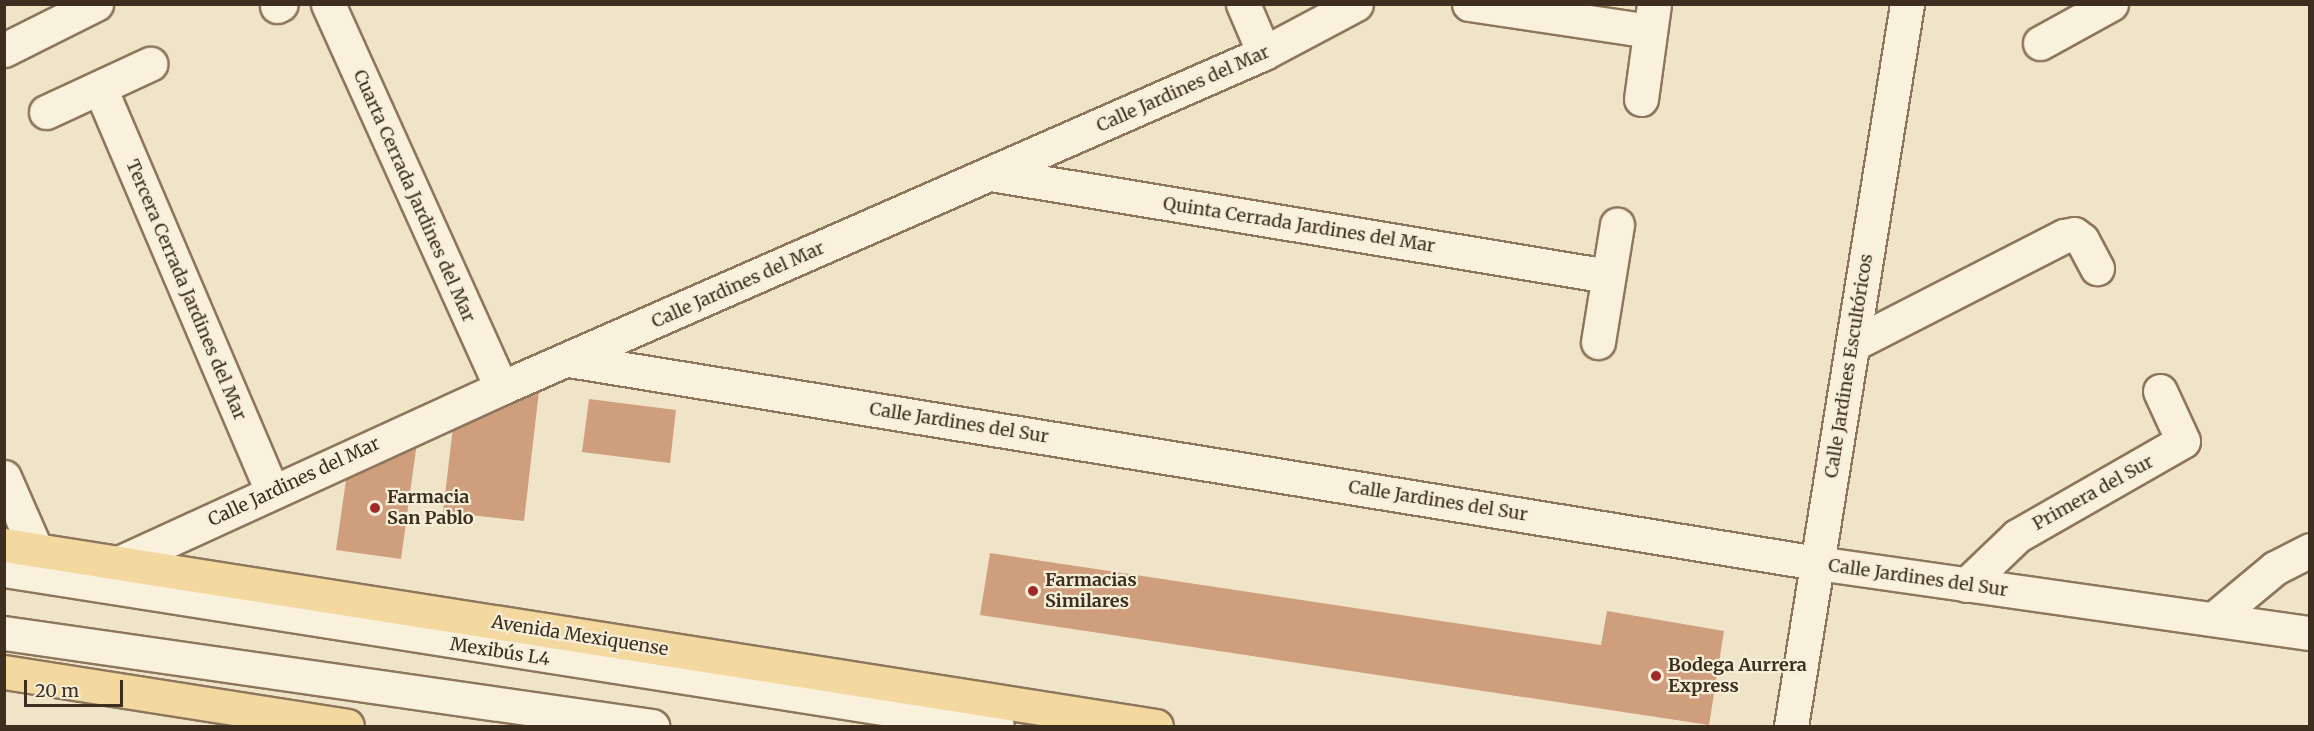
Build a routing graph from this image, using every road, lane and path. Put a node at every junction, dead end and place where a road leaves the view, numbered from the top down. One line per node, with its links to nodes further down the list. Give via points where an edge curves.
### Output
1 (96, 4): 10 (street)
2 (328, 4): 23 (street, Cuarta Cerrada Jardines del Mar)
3 (1243, 4): 11 (street)
4 (1356, 4): 11 (street, Calle Jardines del Mar)
5 (1468, 4): 8 (street)
6 (1907, 4): 21 (street, Calle Jardines Escultóricos)
7 (2111, 4): 9 (street)
8 (1652, 18): 14 (street)
9 (2040, 43)
10 (4, 50)
11 (1264, 53): 16 (street, Calle Jardines del Mar)
12 (150, 64): 13 (street)
13 (100, 88): 15 (street); 26 (street, Tercera Cerrada Jardines del Mar)
14 (1641, 99)
15 (46, 112)
16 (991, 174): 19 (street, Quinta Cerrada Jardines del Mar); 22 (street, Calle Jardines del Mar)
17 (1617, 225): 19 (street)
18 (2097, 268): 21 (street, via 2082,240 2074,234 2064,236)
19 (1608, 276): 20 (street)
20 (1598, 342)
21 (1854, 344): 30 (street, Calle Jardines Escultóricos)
22 (569, 360): 23 (street, Calle Jardines del Mar); 30 (street, Calle Jardines del Sur)
23 (501, 388): 26 (street, Calle Jardines del Mar)
24 (2160, 391): 32 (street, Primera del Sur, via 2183,441 2017,536)
25 (4, 477): 27 (street)
26 (272, 491): 29 (street, Calle Jardines del Mar)
27 (20, 548): 29 (main road, Avenida Mexiquense)
28 (2310, 550): 33 (street, via 2275,568)
29 (118, 563): 40 (main road, Avenida Mexiquense)
30 (1817, 563): 32 (street, Calle Jardines del Sur); 41 (street, Calle Jardines Escultóricos)
31 (4, 570): 39 (street, Mexibús L4)
32 (1966, 585): 33 (street, Calle Jardines del Sur)
33 (2216, 617): 35 (street, Calle Jardines del Sur)
34 (4, 633): 38 (street)
35 (2310, 633)
36 (4, 672): 37 (main road)
37 (347, 726)
38 (652, 726)
39 (997, 726)
40 (1156, 726)
41 (1791, 726)

